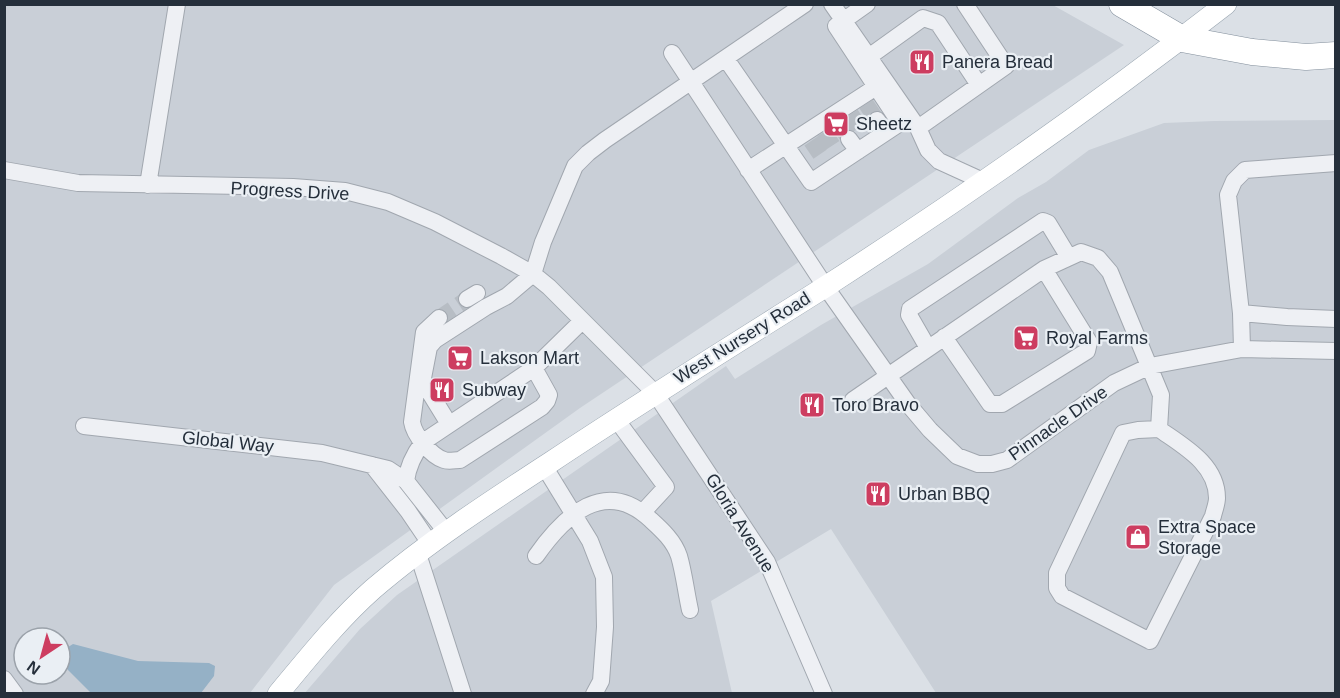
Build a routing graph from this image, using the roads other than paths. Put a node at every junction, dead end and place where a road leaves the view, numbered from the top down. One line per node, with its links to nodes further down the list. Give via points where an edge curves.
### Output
1 (177, 4): 23 (street)
2 (805, 4): 13 (street)
3 (832, 4): 8 (street)
4 (867, 4): 8 (street)
5 (965, 4): 15 (street, via 1006,66)
6 (1122, 4): 9 (highway)
7 (1226, 4): 9 (main road, West Nursery Road)
8 (843, 21): 12 (street); 16 (street, via 836,26)
9 (1182, 39): 11 (highway, via 1252,52 1306,57); 22 (main road, West Nursery Road)
10 (672, 53): 14 (street, Pinnacle Drive)
11 (1335, 55)
12 (870, 56): 15 (street, via 923,18 938,23); 17 (street)
13 (726, 58): 14 (street); 18 (street)
14 (690, 83): 21 (street, Pinnacle Drive); 26 (street, via 575,166)
15 (979, 85): 17 (street)
16 (876, 87): 18 (street, via 815,132); 18 (street, via 900,123 882,126 833,159 811,182)
17 (918, 128): 22 (street, via 928,150 939,161)
18 (786, 145): 21 (street)
19 (1335, 163): 28 (street, via 1245,170 1234,181 1228,195)
20 (4, 170): 23 (street, Progress Drive, via 78,183)
21 (748, 170): 27 (street, Pinnacle Drive)
22 (985, 182): 27 (main road, West Nursery Road)
23 (148, 185): 26 (street, Progress Drive, via 345,191 388,202 435,222)
24 (1068, 256): 25 (street); 33 (street, via 1043,221 910,309 909,315); 36 (street, via 1081,252 1098,258 1110,272)
25 (1044, 269): 32 (street); 32 (street, via 1089,342 1087,351 1002,404 990,404)
26 (533, 274): 31 (street, Progress Drive); 42 (street, via 507,296 476,300 429,347 423,378)
27 (825, 286): 38 (street, Pinnacle Drive); 39 (main road, West Nursery Road)
28 (1241, 313): 30 (street); 34 (street)
29 (439, 318): 45 (street, via 424,332 412,422)
30 (1335, 318)
31 (582, 321): 37 (street); 39 (street, Progress Drive)
32 (944, 337): 33 (street)
33 (928, 348): 38 (street)
34 (1242, 349): 35 (street, Pinnacle Drive); 36 (street, Pinnacle Drive)
35 (1335, 351)
36 (1150, 366): 38 (street, Pinnacle Drive, via 1114,383 1007,460 992,464 978,464 957,456 930,430); 44 (street, via 1161,395)
37 (534, 368): 42 (street); 45 (street, via 549,395 542,407 459,460 444,460)
38 (888, 376): 40 (street)
39 (655, 393): 41 (main road, West Nursery Road); 59 (street, Gloria Avenue, via 767,562)
40 (853, 400)
41 (616, 419): 47 (main road, West Nursery Road); 49 (street, via 666,487)
42 (449, 424): 45 (street)
43 (84, 426): 46 (street, Global Way, via 322,453)
44 (1159, 429): 44 (street, via 1204,464 1215,480 1217,499 1213,516 1150,641 1062,596 1057,588 1057,573 1123,433)
45 (423, 442): 48 (street, via 412,456)
46 (372, 465): 48 (street, Global Way, via 388,469); 51 (street)
47 (544, 466): 50 (street); 51 (main road, West Nursery Road)
48 (406, 481): 51 (street, Global Way)
49 (643, 512): 50 (street, via 612,499 595,502); 53 (street, via 666,534 678,554)
50 (574, 516): 52 (street, via 550,536); 58 (street, via 590,542 604,578 601,681)
51 (432, 544): 56 (main road, West Nursery Road, via 365,597); 57 (street)
52 (536, 556)
53 (690, 610)
54 (4, 679): 55 (street)
55 (15, 693)
56 (278, 693)
57 (463, 693)
58 (594, 693)
59 (824, 693)

